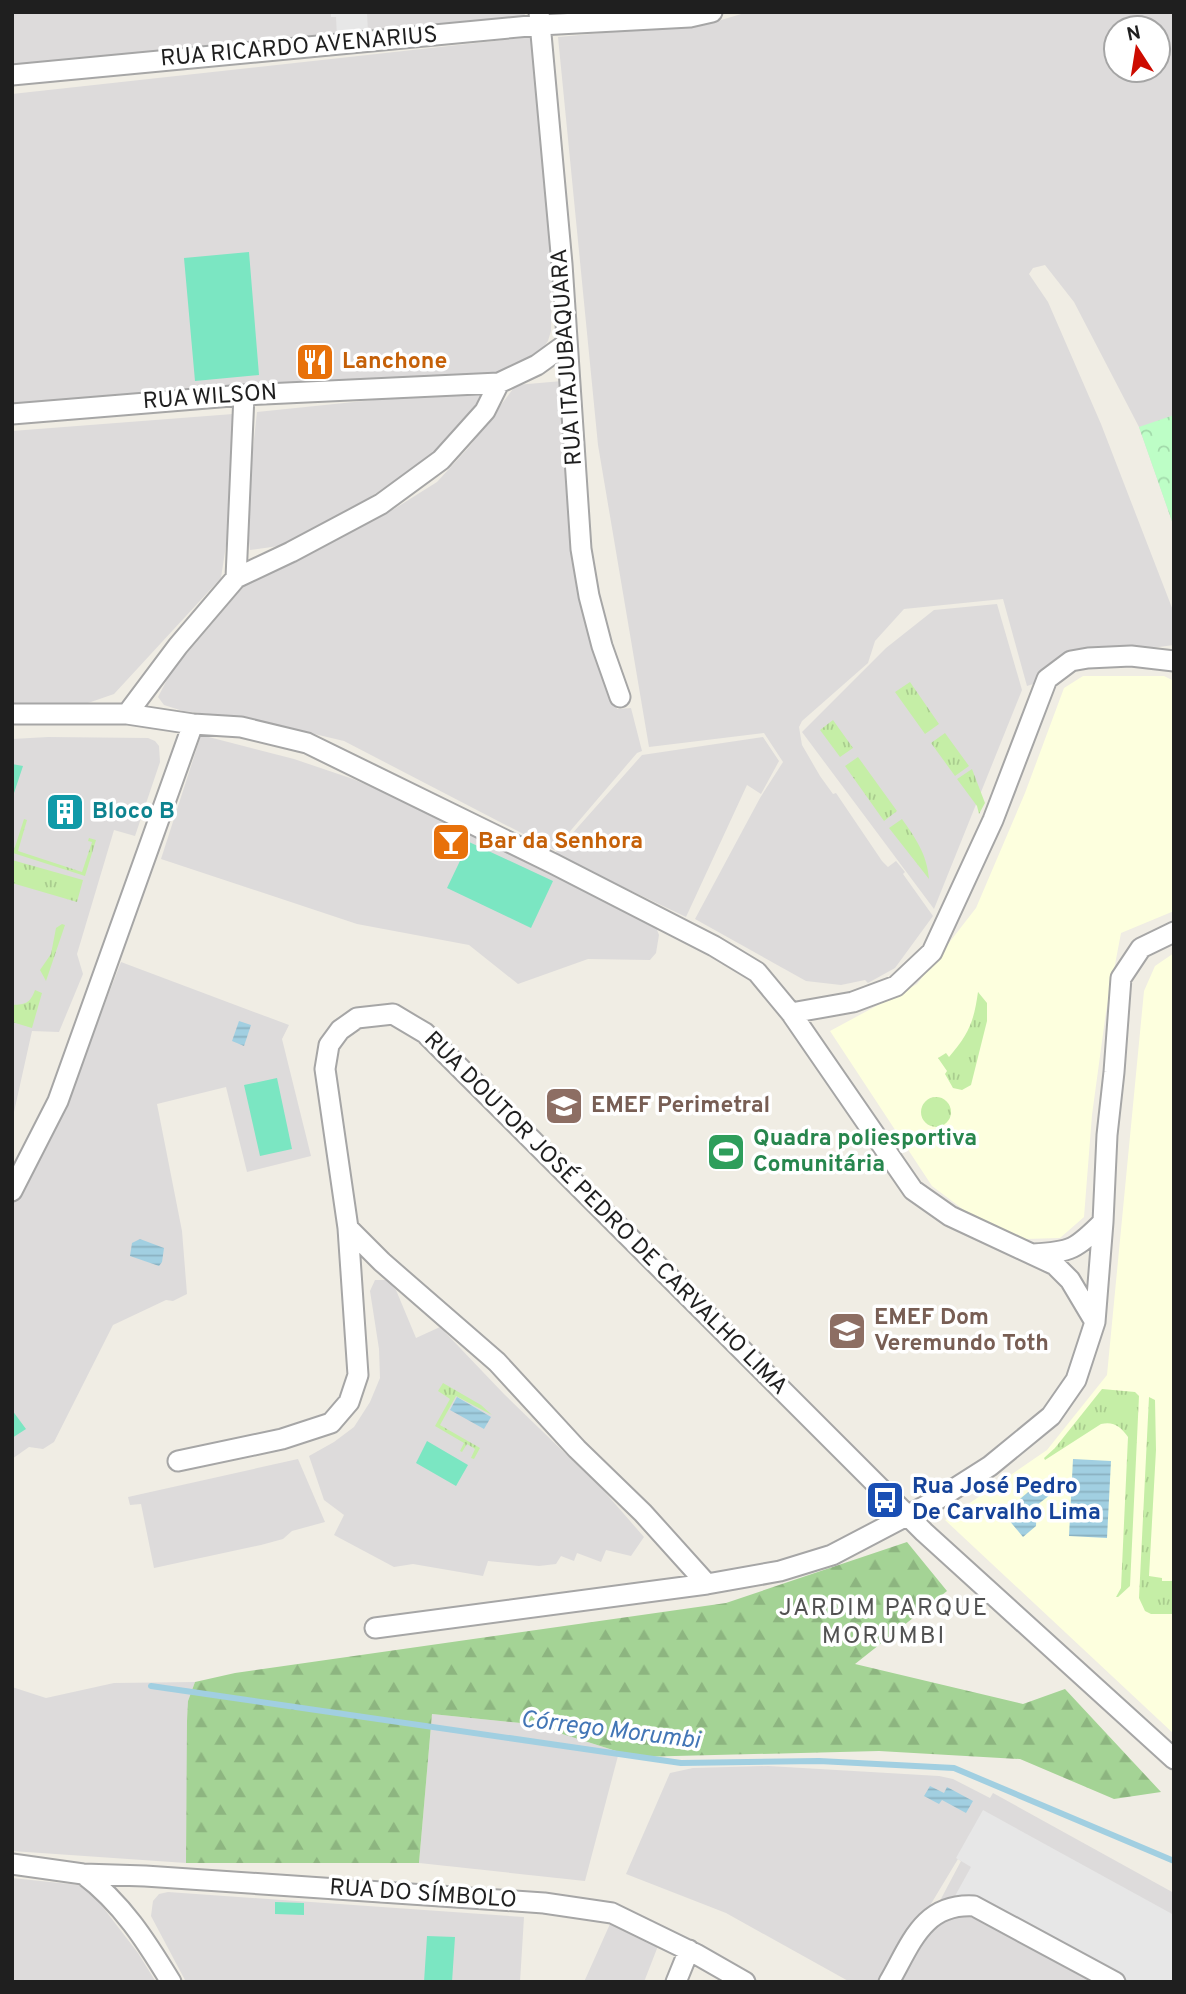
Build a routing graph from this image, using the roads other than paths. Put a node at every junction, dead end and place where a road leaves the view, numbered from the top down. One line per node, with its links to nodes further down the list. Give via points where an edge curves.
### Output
1 (712, 12): 2 (street, RUA RICARDO AVENARIUS, via 690,18)
2 (539, 19): 3 (street, RUA RICARDO AVENARIUS); 4 (street, RUA ITAJUBAQUARA)
3 (12, 75)
4 (566, 344): 5 (street, RUA WILSON, via 537,365); 10 (street, RUA ITAJUBAQUARA, via 581,549 589,596)
5 (499, 383): 6 (street, RUA WILSON); 8 (street, via 485,411 441,460 381,504)
6 (244, 395): 7 (street, RUA WILSON); 8 (street)
7 (12, 414)
8 (236, 578): 11 (street)
9 (1174, 661): 15 (street, via 1088,658 1071,661 1054,672 1044,683 993,820 932,952 896,985 853,1002)
10 (620, 697)
11 (127, 714): 12 (street); 13 (street)
12 (12, 715)
13 (193, 724): 15 (street, via 241,727 307,743 713,946 757,972); 16 (street, via 58,1101)
14 (1174, 932): 17 (street, via 1141,948 1121,978)
15 (791, 1013): 19 (street, via 912,1190 950,1216)
16 (12, 1191)
17 (1103, 1222): 19 (street, via 1082,1243 1062,1253); 20 (street)
18 (348, 1228): 21 (street, RUA DOUTOR JOSÉ PEDRO DE CARVALHO LIMA, via 358,1375 349,1402 331,1423); 22 (street, RUA DOUTOR JOSÉ PEDRO DE CARVALHO LIMA, via 325,1069 329,1045 357,1018 393,1014 425,1032); 23 (street, via 496,1362)
19 (1028, 1254): 20 (street, via 1055,1265 1070,1280)
20 (1095, 1322): 22 (street, via 1076,1380 1051,1416 990,1466)
21 (178, 1461)
22 (909, 1516): 23 (street, via 832,1555 780,1571); 25 (street, RUA DOUTOR JOSÉ PEDRO DE CARVALHO LIMA)
23 (707, 1584): 24 (street)
24 (375, 1628)
25 (1174, 1759)
26 (12, 1864): 27 (street, RUA DO SÍMBOLO)
27 (83, 1874): 28 (street, RUA DO SÍMBOLO, via 544,1903 612,1913); 29 (street, via 105,1890 142,1934)
28 (690, 1950): 30 (street); 31 (street, RUA DO SÍMBOLO)
29 (171, 1982)
30 (676, 1982)
31 (745, 1982)
32 (889, 1982): 33 (street, via 923,1925 941,1910 965,1905)
33 (1115, 1982)

